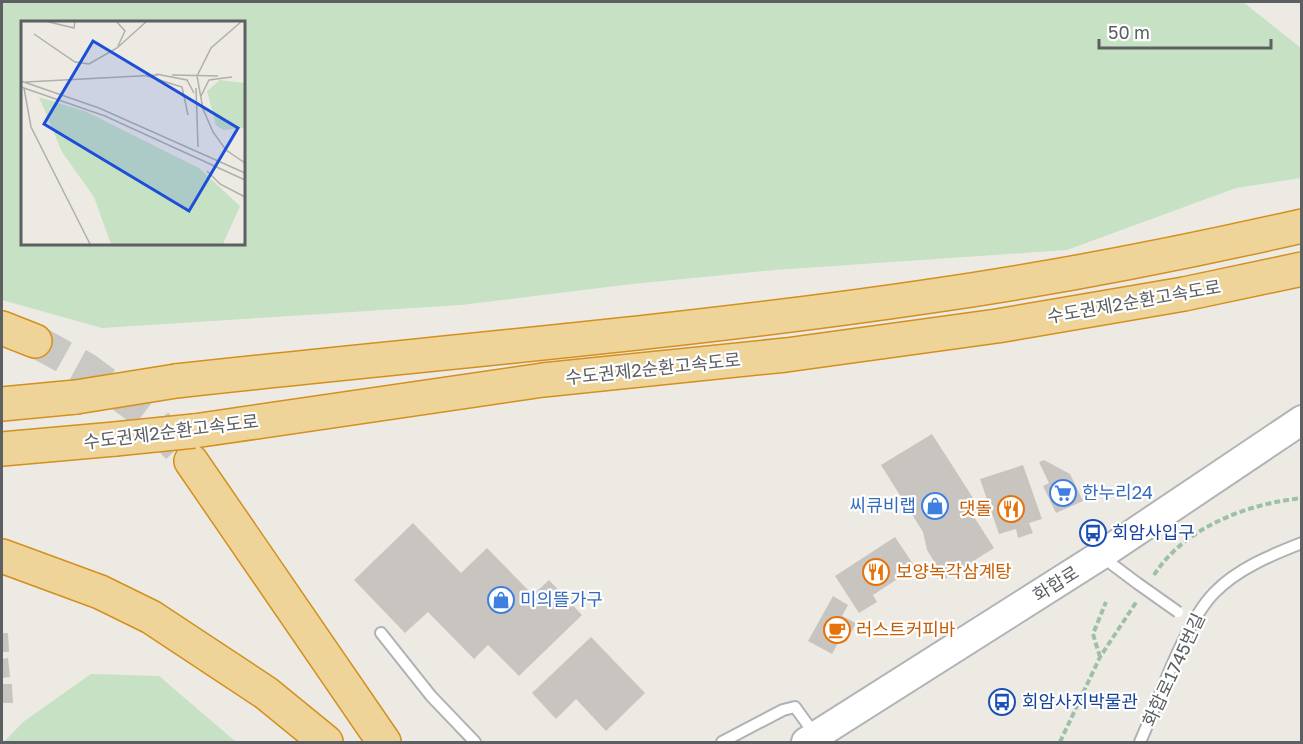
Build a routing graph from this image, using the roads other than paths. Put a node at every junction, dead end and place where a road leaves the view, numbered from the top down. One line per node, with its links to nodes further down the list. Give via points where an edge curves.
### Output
1 (1302, 226): 5 (highway, bridge, via 1116,266 931,296)
2 (1302, 269): 7 (highway, 수도권제2순환고속도로, via 997,326 786,355 543,380)
3 (2, 328): 4 (highway)
4 (35, 340)
5 (2, 404)
6 (1302, 420): 10 (main road, 화합로)
7 (192, 446): 8 (highway, 수도권제2순환고속도로, bridge, via 115,439); 16 (highway)
8 (2, 449)
9 (1302, 543): 12 (lane, 화합로1745번길, via 1238,574 1213,594)
10 (1101, 555): 12 (lane, bridge); 14 (main road, 화합로)
11 (2, 556): 15 (highway, via 99,592 151,617 266,693)
12 (1193, 621): 19 (lane, 화합로1745번길)
13 (381, 633): 17 (lane, via 431,696)
14 (811, 741): 18 (lane, via 795,707)
15 (326, 742)
16 (384, 742)
17 (475, 742)
18 (723, 742)
19 (1140, 742)

